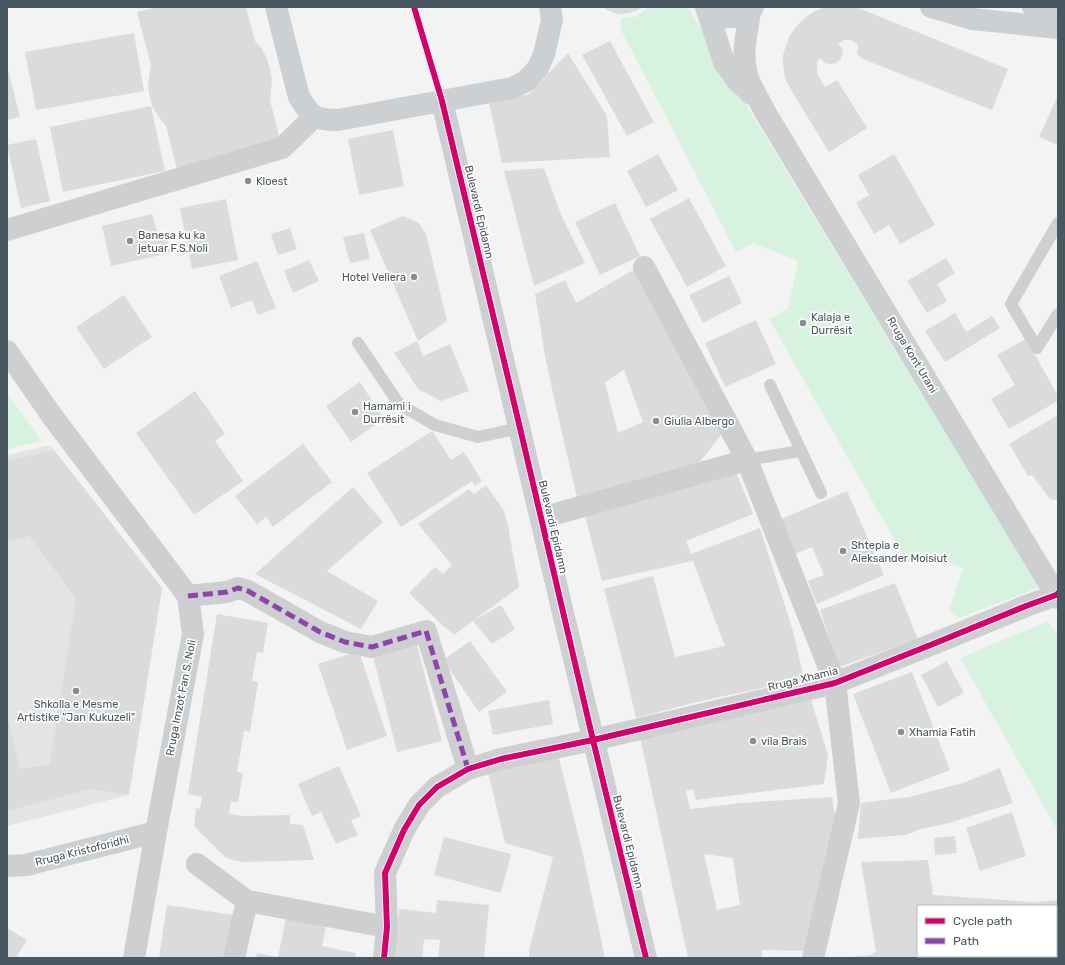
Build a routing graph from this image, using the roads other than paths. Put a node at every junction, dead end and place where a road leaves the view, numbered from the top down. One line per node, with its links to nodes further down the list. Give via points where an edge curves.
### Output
1 (276, 7): 12 (main road, via 299,97)
2 (550, 7): 10 (main road, via 552,20 544,54 538,68 526,81 512,88)
3 (931, 7): 9 (main road, via 972,19)
4 (991, 7): 9 (main road)
5 (1033, 7): 8 (main road)
6 (706, 8): 7 (main road, via 722,17 739,17); 11 (street, Rruga Kont Urani, via 724,62 738,83 746,88)
7 (752, 10): 11 (street, Rruga Kont Urani, via 744,64)
8 (1058, 22)
9 (1058, 27)
10 (442, 100): 12 (main road, via 338,120); 20 (main road, Bulevardi Epidamn)
11 (766, 112): 25 (street, Rruga Kont Urani)
12 (314, 117): 14 (street, via 282,148)
13 (1058, 223): 16 (lane, via 1012,304 1037,348)
14 (7, 230)
15 (644, 267): 22 (street)
16 (1058, 314)
17 (358, 343): 20 (lane, via 399,404 435,425 478,438)
18 (7, 351): 26 (street, Rruga Imzot Fan S. Noli, via 52,416)
19 (770, 385): 21 (lane)
20 (520, 428): 24 (main road, Bulevardi Epidamn)
21 (800, 451): 22 (lane); 23 (lane)
22 (748, 460): 24 (street); 27 (street)
23 (821, 493)
24 (541, 518): 28 (main road, Bulevardi Epidamn)
25 (1057, 595): 27 (street, Rruga Xhamia)
26 (188, 596): 29 (street, via 227,592 238,588 248,591 320,632 345,642 372,647 426,631); 30 (street, Rruga Imzot Fan S. Noli, via 194,634)
27 (835, 683): 28 (street, Rruga Xhamia); 39 (street, via 849,803)
28 (592, 740): 29 (street, Rruga Xhamia, via 501,759); 38 (main road, Bulevardi Epidamn)
29 (468, 769): 34 (street, Rruga Xhamia, via 437,787 419,805 404,830 385,873)
30 (156, 832): 32 (street, Rruga Kristoforidhi, via 26,865); 35 (street, Rruga Imzot Fan S. Noli)
31 (197, 864): 33 (street)
32 (7, 866)
33 (247, 901): 34 (street); 36 (street)
34 (387, 927): 37 (street, Rruga Xhamia)
35 (134, 958)
36 (234, 958)
37 (384, 958)
38 (646, 958)
39 (813, 958)

